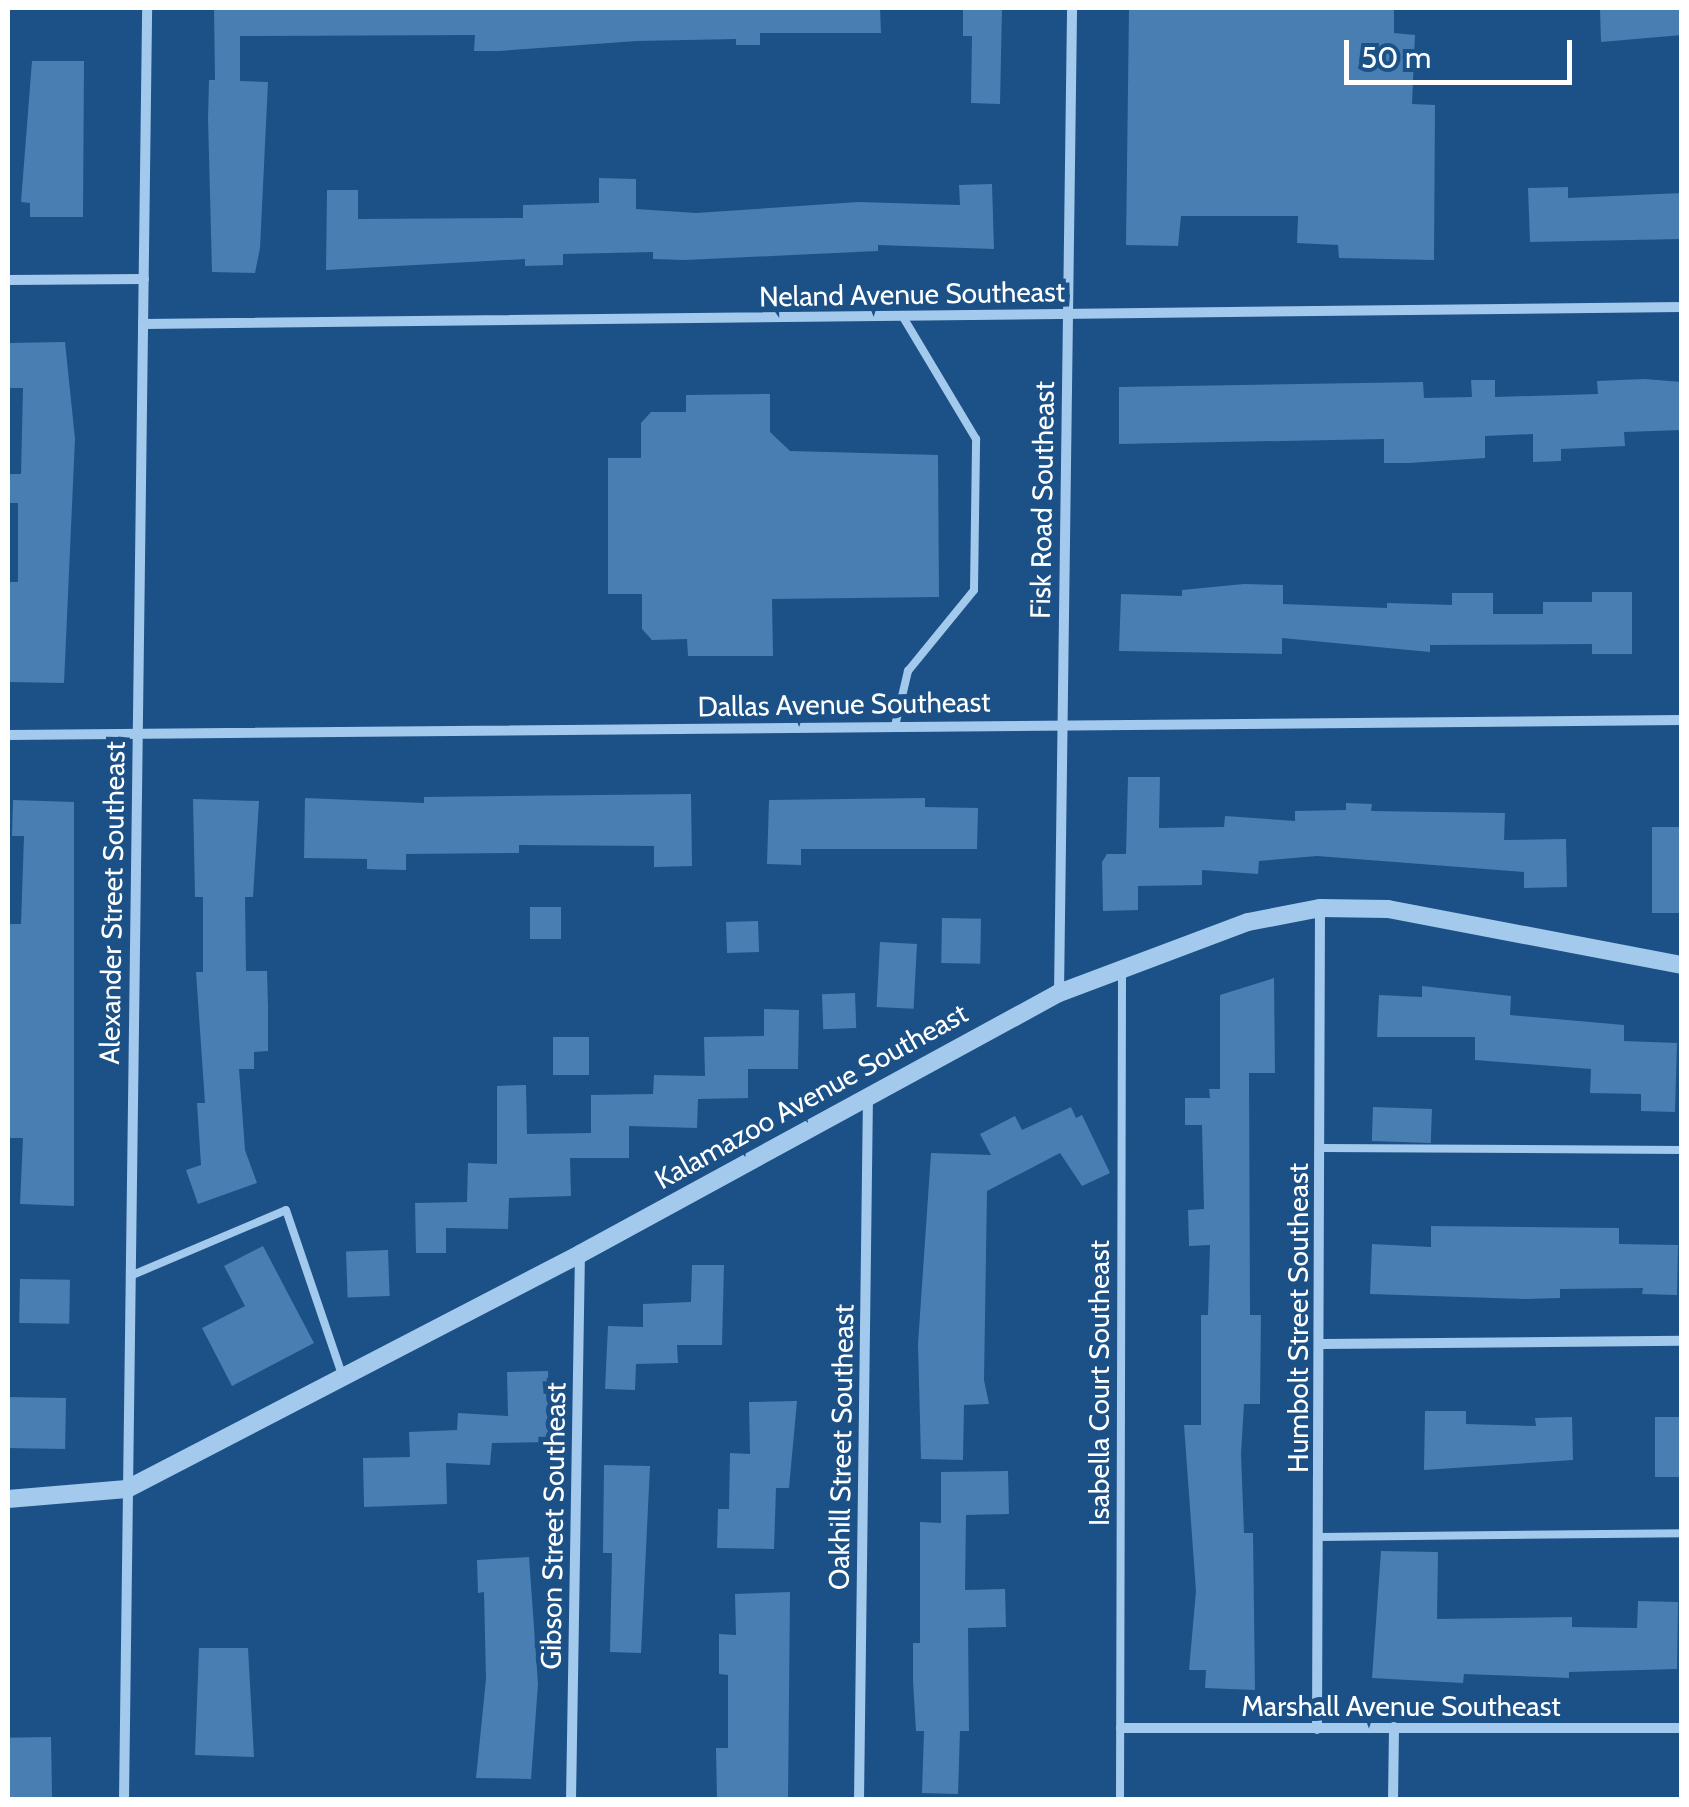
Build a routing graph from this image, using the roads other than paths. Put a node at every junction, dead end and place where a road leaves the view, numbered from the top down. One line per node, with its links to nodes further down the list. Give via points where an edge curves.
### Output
1 (147, 8): 3 (street, Alexander Street Southeast)
2 (1072, 8): 6 (street, Fisk Road Southeast)
3 (144, 279): 4 (street); 8 (street, Alexander Street Southeast)
4 (8, 280)
5 (1682, 308): 6 (street, Neland Avenue Southeast)
6 (1068, 315): 7 (street, Neland Avenue Southeast); 10 (street, Fisk Road Southeast)
7 (903, 316): 8 (street, Neland Avenue Southeast); 11 (lane, via 976,439 974,590 908,671)
8 (143, 324): 12 (street, Alexander Street Southeast)
9 (1682, 720): 10 (street, Dallas Avenue Southeast)
10 (1061, 724): 11 (street, Dallas Avenue Southeast); 17 (street, Fisk Road Southeast)
11 (894, 726): 12 (street, Dallas Avenue Southeast)
12 (136, 734): 13 (street, Dallas Avenue Southeast); 22 (street, Alexander Street Southeast)
13 (8, 735)
14 (1320, 908): 15 (street, Kalamazoo Avenue Southeast, via 1388,909); 16 (street, Kalamazoo Avenue Southeast, via 1248,922); 19 (street, Humbolt Street Southeast)
15 (1682, 965)
16 (1122, 967): 17 (street, Kalamazoo Avenue Southeast); 31 (lane, Isabella Court Southeast)
17 (1059, 994): 18 (street, Kalamazoo Avenue Southeast)
18 (868, 1095): 21 (street, Kalamazoo Avenue Southeast); 36 (street, Oakhill Street Southeast)
19 (1321, 1148): 20 (lane); 24 (street, Humbolt Street Southeast)
20 (1682, 1150)
21 (580, 1254): 25 (street, Kalamazoo Avenue Southeast); 35 (street, Gibson Street Southeast)
22 (130, 1276): 25 (lane, via 286,1210); 26 (street, Alexander Street Southeast)
23 (1682, 1340): 24 (street)
24 (1322, 1344): 29 (street, Humbolt Street Southeast)
25 (343, 1377): 26 (street, Kalamazoo Avenue Southeast)
26 (127, 1489): 27 (street, Kalamazoo Avenue Southeast); 34 (street, Alexander Street Southeast)
27 (8, 1499)
28 (1682, 1533): 29 (lane)
29 (1320, 1537): 33 (street, Humbolt Street Southeast)
30 (1394, 1727): 32 (street, Marshall Avenue Southeast); 33 (street, Marshall Avenue Southeast); 38 (street)
31 (1121, 1728): 33 (street, Marshall Avenue Southeast); 37 (lane, Isabella Court Southeast)
32 (1682, 1728)
33 (1317, 1729)
34 (124, 1800)
35 (571, 1800)
36 (859, 1800)
37 (1120, 1800)
38 (1392, 1800)

